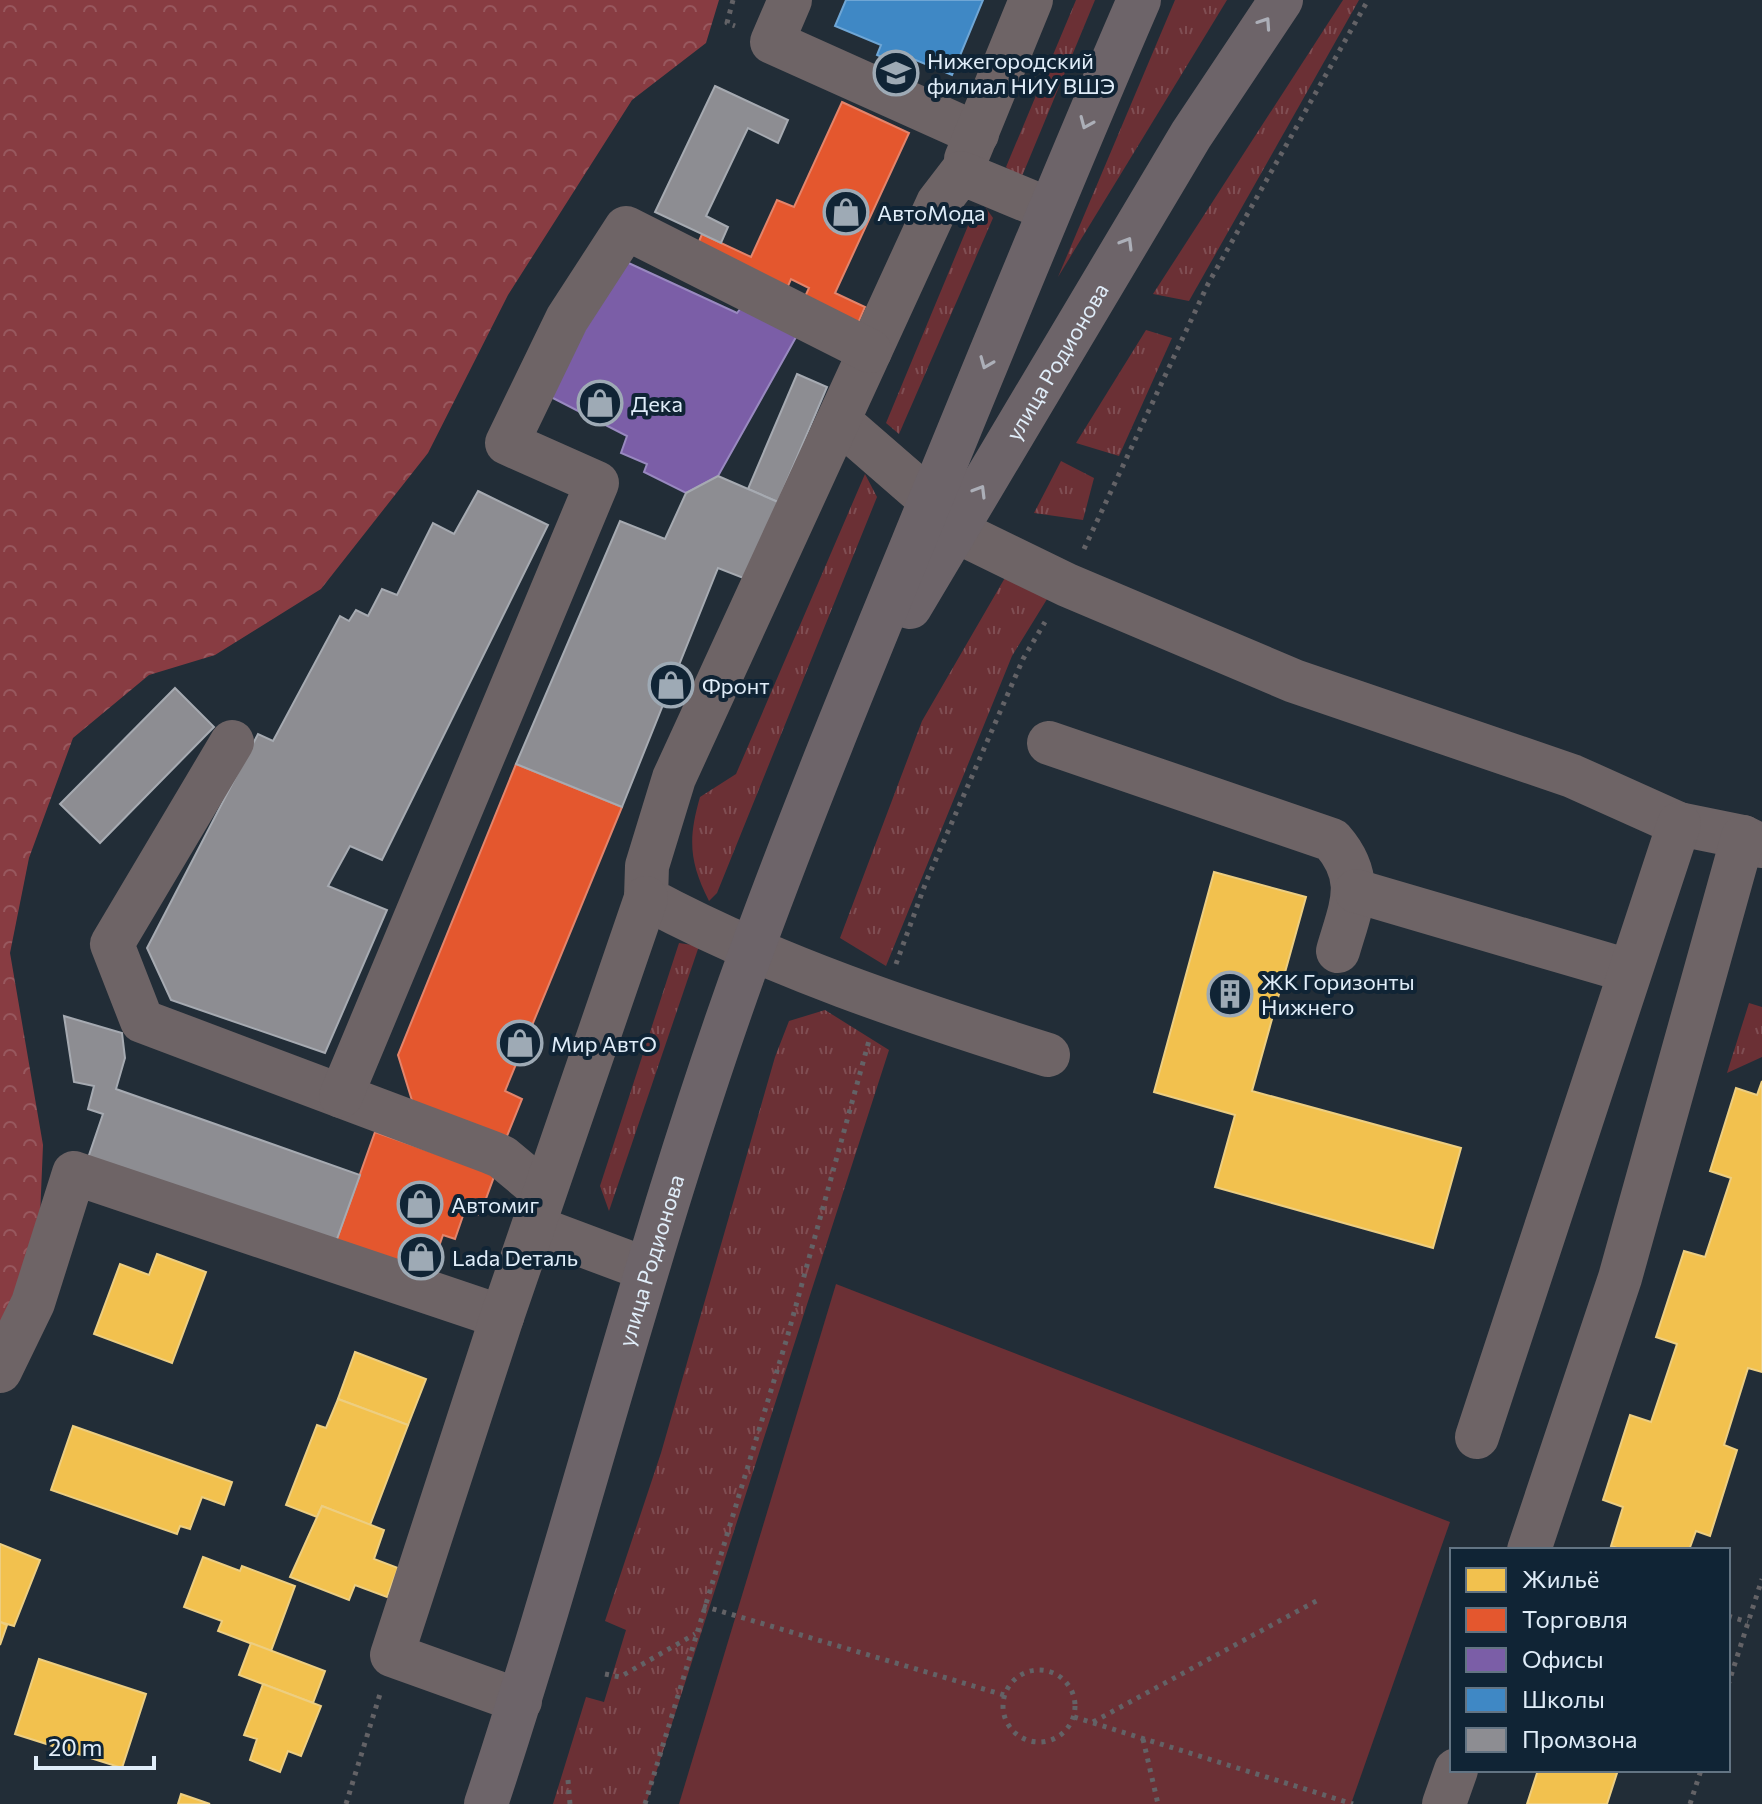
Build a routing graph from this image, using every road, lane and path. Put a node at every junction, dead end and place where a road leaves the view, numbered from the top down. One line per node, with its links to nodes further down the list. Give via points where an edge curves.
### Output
1 (790, 0): 6 (lane, via 772,42)
2 (1031, 0): 6 (lane)
3 (1139, 0): 7 (main road, улица Родионова, one-way to 7)
4 (1281, 0): 10 (main road, улица Родионова, one-way to 4)
5 (1368, 0): 11 (path, via 1208,284)
6 (969, 153): 7 (lane); 8 (lane, via 938,203)
7 (1048, 209): 10 (main road, улица Родионова, one-way to 10)
8 (870, 351): 9 (lane); 23 (lane, via 626,228 567,319 507,443 597,483)
9 (839, 421): 10 (lane); 17 (lane, via 674,778 647,866)
10 (943, 516): 11 (lane); 18 (main road, улица Родионова, via 839,726)
11 (1067, 585): 14 (lane, via 1294,681 1572,776); 21 (path, via 1023,659 926,882)
12 (232, 742): 23 (lane, via 112,944 142,1021)
13 (1049, 743): 16 (lane, via 1332,840 1346,856)
14 (1679, 824): 15 (lane); 20 (lane)
15 (1753, 841): 29 (lane, via 1620,1278)
16 (1356, 891): 19 (lane); 20 (lane)
17 (646, 898): 18 (lane); 24 (lane)
18 (752, 950): 21 (lane); 25 (main road, улица Родионова)
19 (1338, 951)
20 (1629, 971): 28 (lane)
21 (883, 999): 22 (lane); 32 (path, via 787,1338)
22 (1048, 1055)
23 (341, 1096): 24 (lane, via 502,1157)
24 (539, 1210): 25 (lane); 26 (lane)
25 (646, 1269): 40 (main road, улица Родионова)
26 (502, 1317): 27 (lane, via 74,1173 33,1303); 36 (lane)
27 (0, 1371)
28 (1477, 1437)
29 (1530, 1548)
30 (1762, 1579): 34 (path)
31 (1318, 1600): 42 (path)
32 (703, 1606): 35 (path); 39 (path)
33 (1730, 1617): 34 (path)
34 (1748, 1622): 38 (path)
35 (695, 1634): 37 (path, via 620,1677); 50 (path)
36 (392, 1655): 40 (lane); 47 (path)
37 (605, 1674)
38 (1730, 1679)
39 (1004, 1695): 41 (path, via 1014,1679 1031,1670 1050,1671 1066,1681 1074,1698); 41 (path, via 1003,1714 1012,1731 1028,1741 1047,1742 1064,1733)
40 (520, 1701): 48 (main road, улица Родионова)
41 (1074, 1717): 42 (path)
42 (1092, 1722): 43 (path)
43 (1143, 1738): 51 (path); 52 (path)
44 (1455, 1772): 53 (lane)
45 (1700, 1772): 54 (path)
46 (568, 1780): 49 (path)
47 (346, 1804)
48 (486, 1804)
49 (570, 1804)
50 (645, 1804)
51 (1158, 1804)
52 (1353, 1804)
53 (1444, 1804)
54 (1690, 1804)

